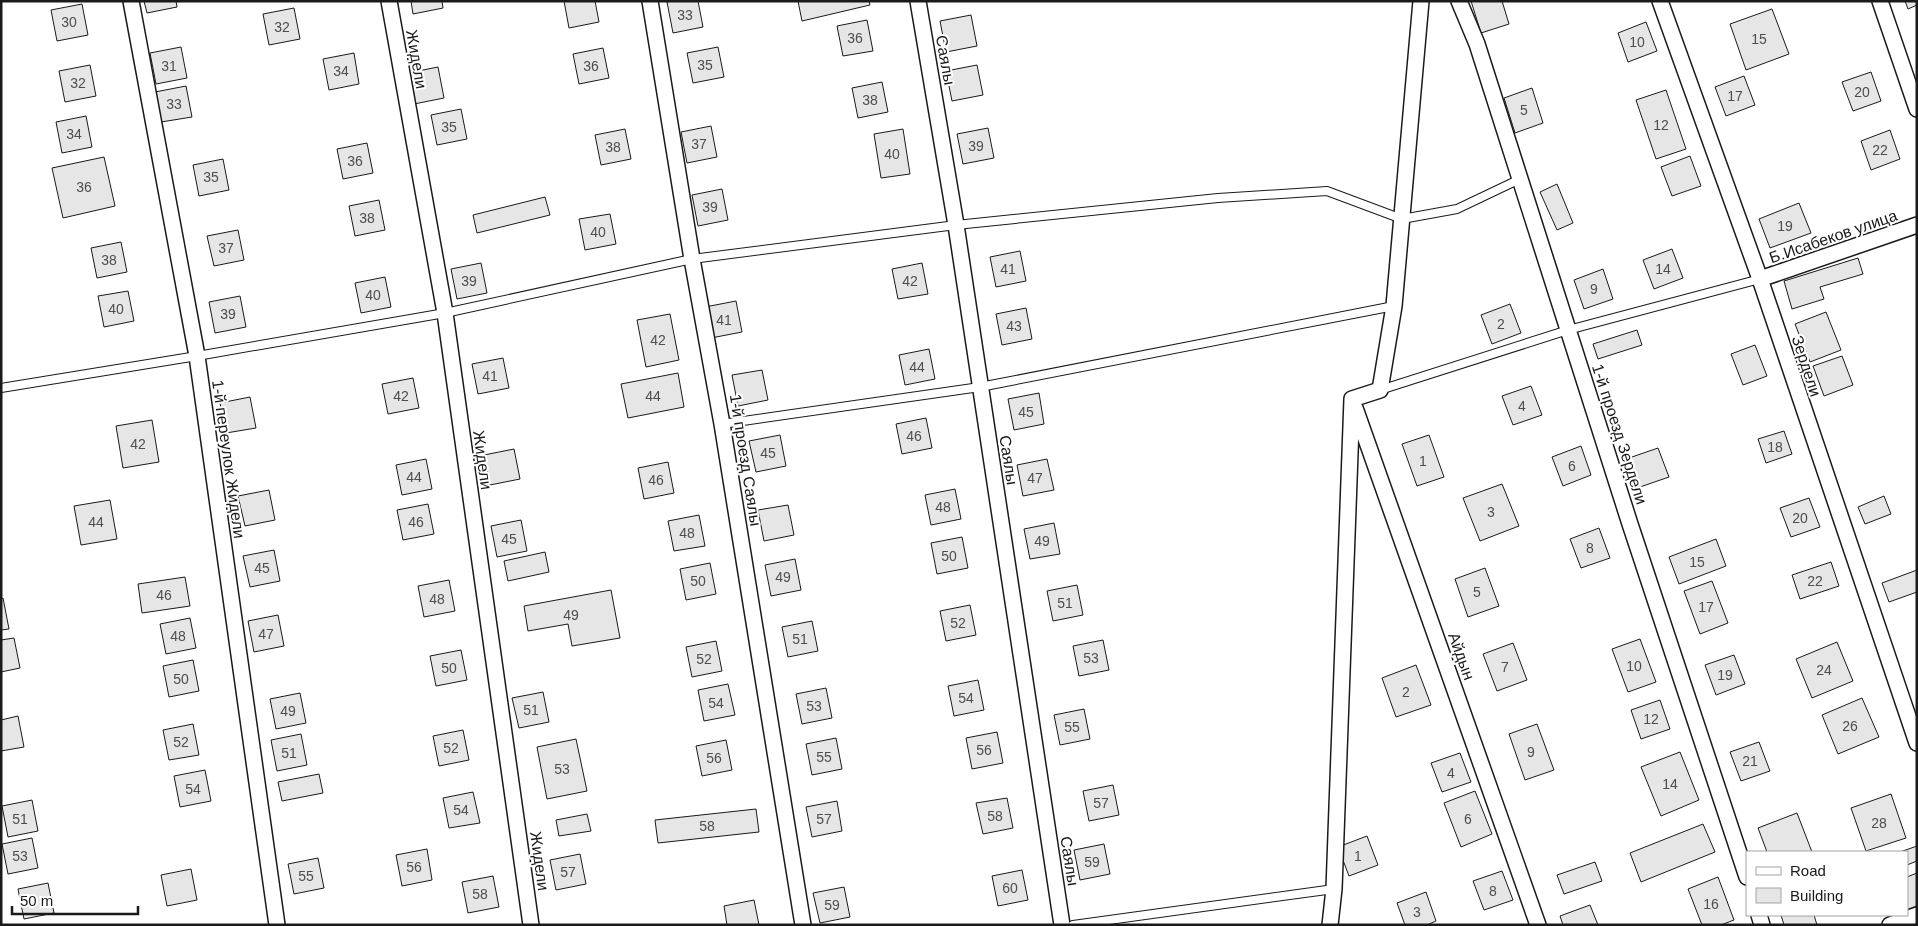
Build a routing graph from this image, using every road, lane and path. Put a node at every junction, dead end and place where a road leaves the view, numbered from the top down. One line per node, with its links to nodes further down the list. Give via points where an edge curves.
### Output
1 (131, 1): 19 (street, 1-й переулок Жидели)
2 (389, 1): 17 (street, Жидели)
3 (650, 1): 14 (street, 1-й проезд Саялы)
4 (918, 1): 12 (street, Саялы)
5 (1421, 1): 11 (street)
6 (1459, 1): 10 (street, 1-й проезд Зердели, via 1477,44)
7 (1660, 1): 15 (street, Зердели)
8 (1880, 1): 9 (street)
9 (1917, 110)
10 (1520, 178): 11 (lane, via 1457,209); 18 (street, 1-й проезд Зердели)
11 (1402, 219): 12 (lane, via 1327,191 1218,198); 16 (street)
12 (956, 225): 14 (lane); 20 (street, Саялы)
13 (1917, 226): 15 (street, Б.Исабеков улица)
14 (692, 259): 17 (lane); 24 (street, 1-й проезд Саялы)
15 (1760, 279): 18 (lane); 25 (street, Зердели)
16 (1394, 306): 20 (lane); 22 (street)
17 (445, 313): 19 (lane); 30 (street, Жидели)
18 (1568, 330): 22 (lane); 26 (street, 1-й проезд Зердели)
19 (197, 356): 21 (lane); 29 (street, 1-й переулок Жидели)
20 (980, 387): 24 (lane); 32 (street, Саялы)
21 (1, 388)
22 (1380, 390): 23 (street)
23 (1352, 400): 27 (street); 35 (street, Айдын)
24 (722, 424): 31 (street, 1-й проезд Саялы)
25 (1917, 743)
26 (1746, 874)
27 (1334, 889): 33 (lane); 34 (street)
28 (1917, 915): 36 (street)
29 (277, 925)
30 (531, 925)
31 (803, 925)
32 (1062, 925)
33 (1072, 925)
34 (1330, 925)
35 (1538, 925)
36 (1890, 925)

